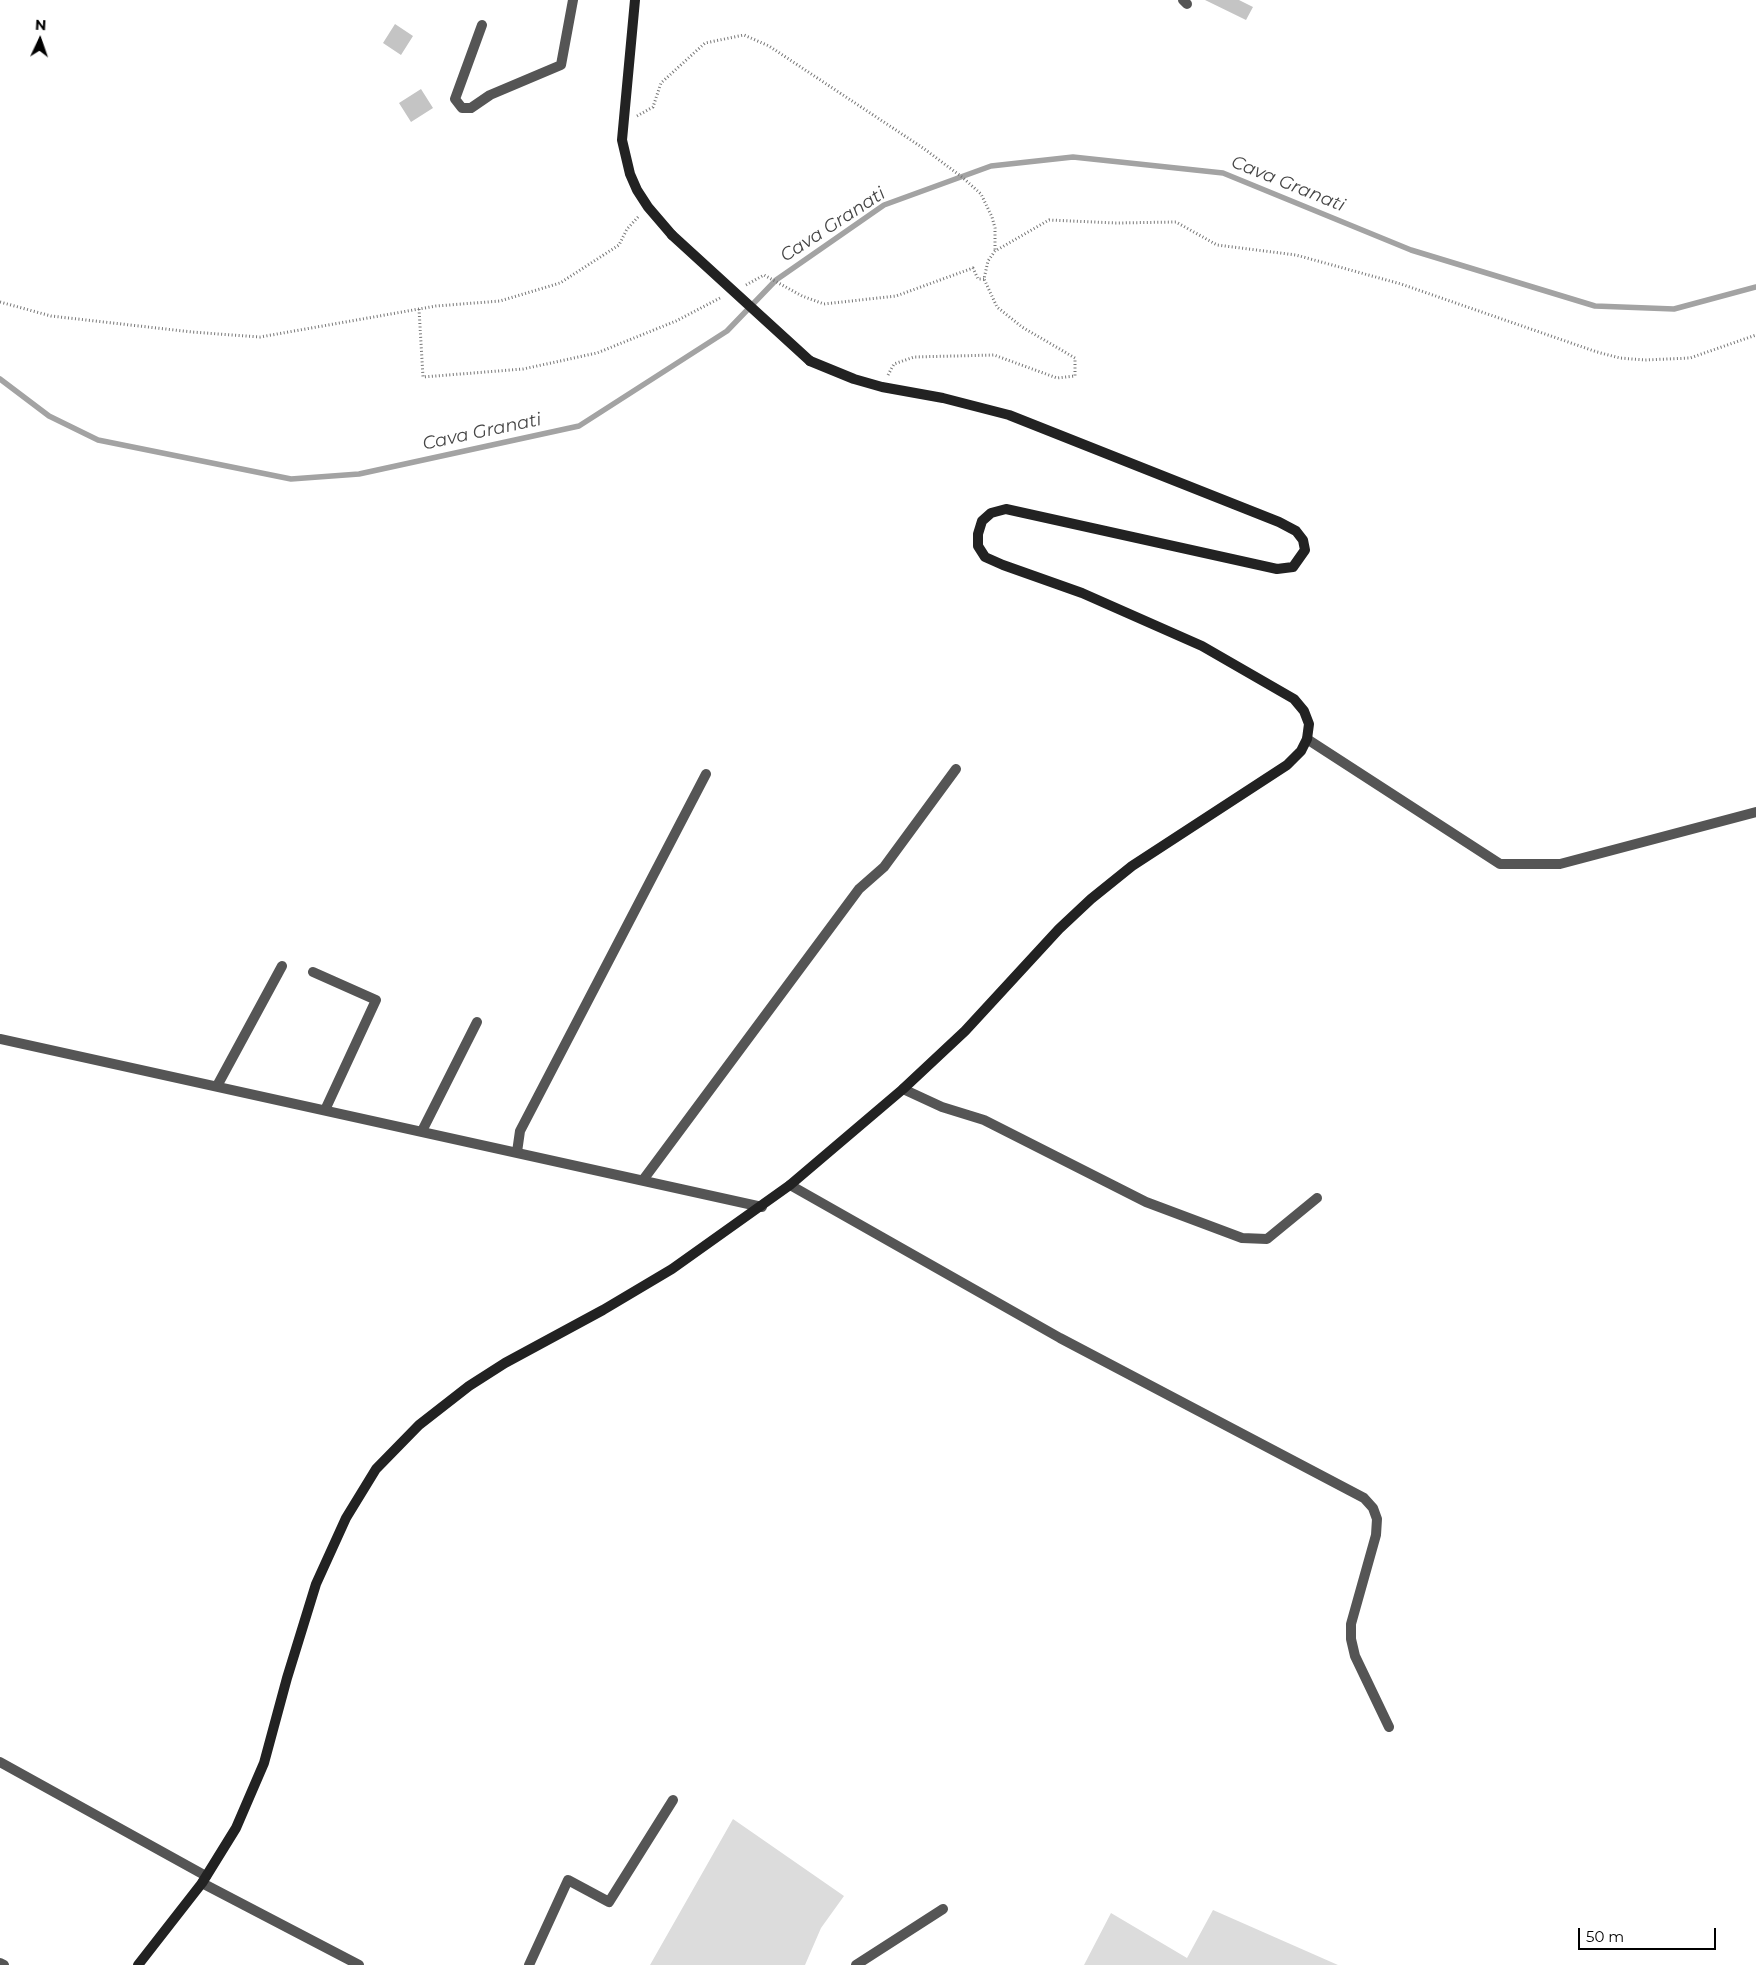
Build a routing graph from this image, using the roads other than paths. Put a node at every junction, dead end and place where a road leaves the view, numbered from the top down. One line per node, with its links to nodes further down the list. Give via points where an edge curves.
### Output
1 (573, 0): 3 (street, via 561,65 490,95 471,108 462,108 455,99)
2 (635, 0): 4 (street, bridge, via 622,140 630,174 648,207 672,235 810,361 882,387 1009,415 1296,531 1305,550 1293,567 1277,569 1006,508 991,513 982,521 978,546 985,557 1082,593 1202,646 1294,699 1309,724)
3 (482, 24)
4 (1307, 739): 7 (street, via 1500,864 1560,864); 13 (street, via 1301,751 1287,765 1132,866 1091,899 965,1031)
5 (956, 769): 17 (street, via 884,868 859,889)
6 (706, 774): 16 (street, via 520,1131)
7 (1756, 812)
8 (282, 966): 12 (street)
9 (313, 972): 14 (street, via 376,1000)
10 (477, 1022): 15 (street)
11 (0, 1039): 12 (street)
12 (217, 1086): 14 (street)
13 (903, 1089): 18 (street); 19 (street, via 942,1107 984,1120 1146,1202 1242,1238 1267,1240)
14 (324, 1110): 15 (street)
15 (422, 1131): 16 (street)
16 (517, 1152): 17 (street)
17 (643, 1180): 20 (street)
18 (790, 1185): 20 (street); 21 (street, via 1060,1338 1364,1498 1374,1508 1376,1535 1352,1624 1351,1639 1355,1656)
19 (1317, 1198)
20 (762, 1207): 24 (street, via 672,1269 469,1386 419,1425 376,1469 346,1518 316,1584 264,1763 236,1828)
21 (1388, 1727)
22 (0, 1762): 24 (street)
23 (672, 1800): 30 (street, via 609,1902 568,1880)
24 (204, 1880): 28 (street); 29 (street)
25 (943, 1909): 31 (street)
26 (0, 1963): 27 (street)
27 (4, 1965)
28 (138, 1965)
29 (359, 1965)
30 (529, 1965)
31 (856, 1965)

